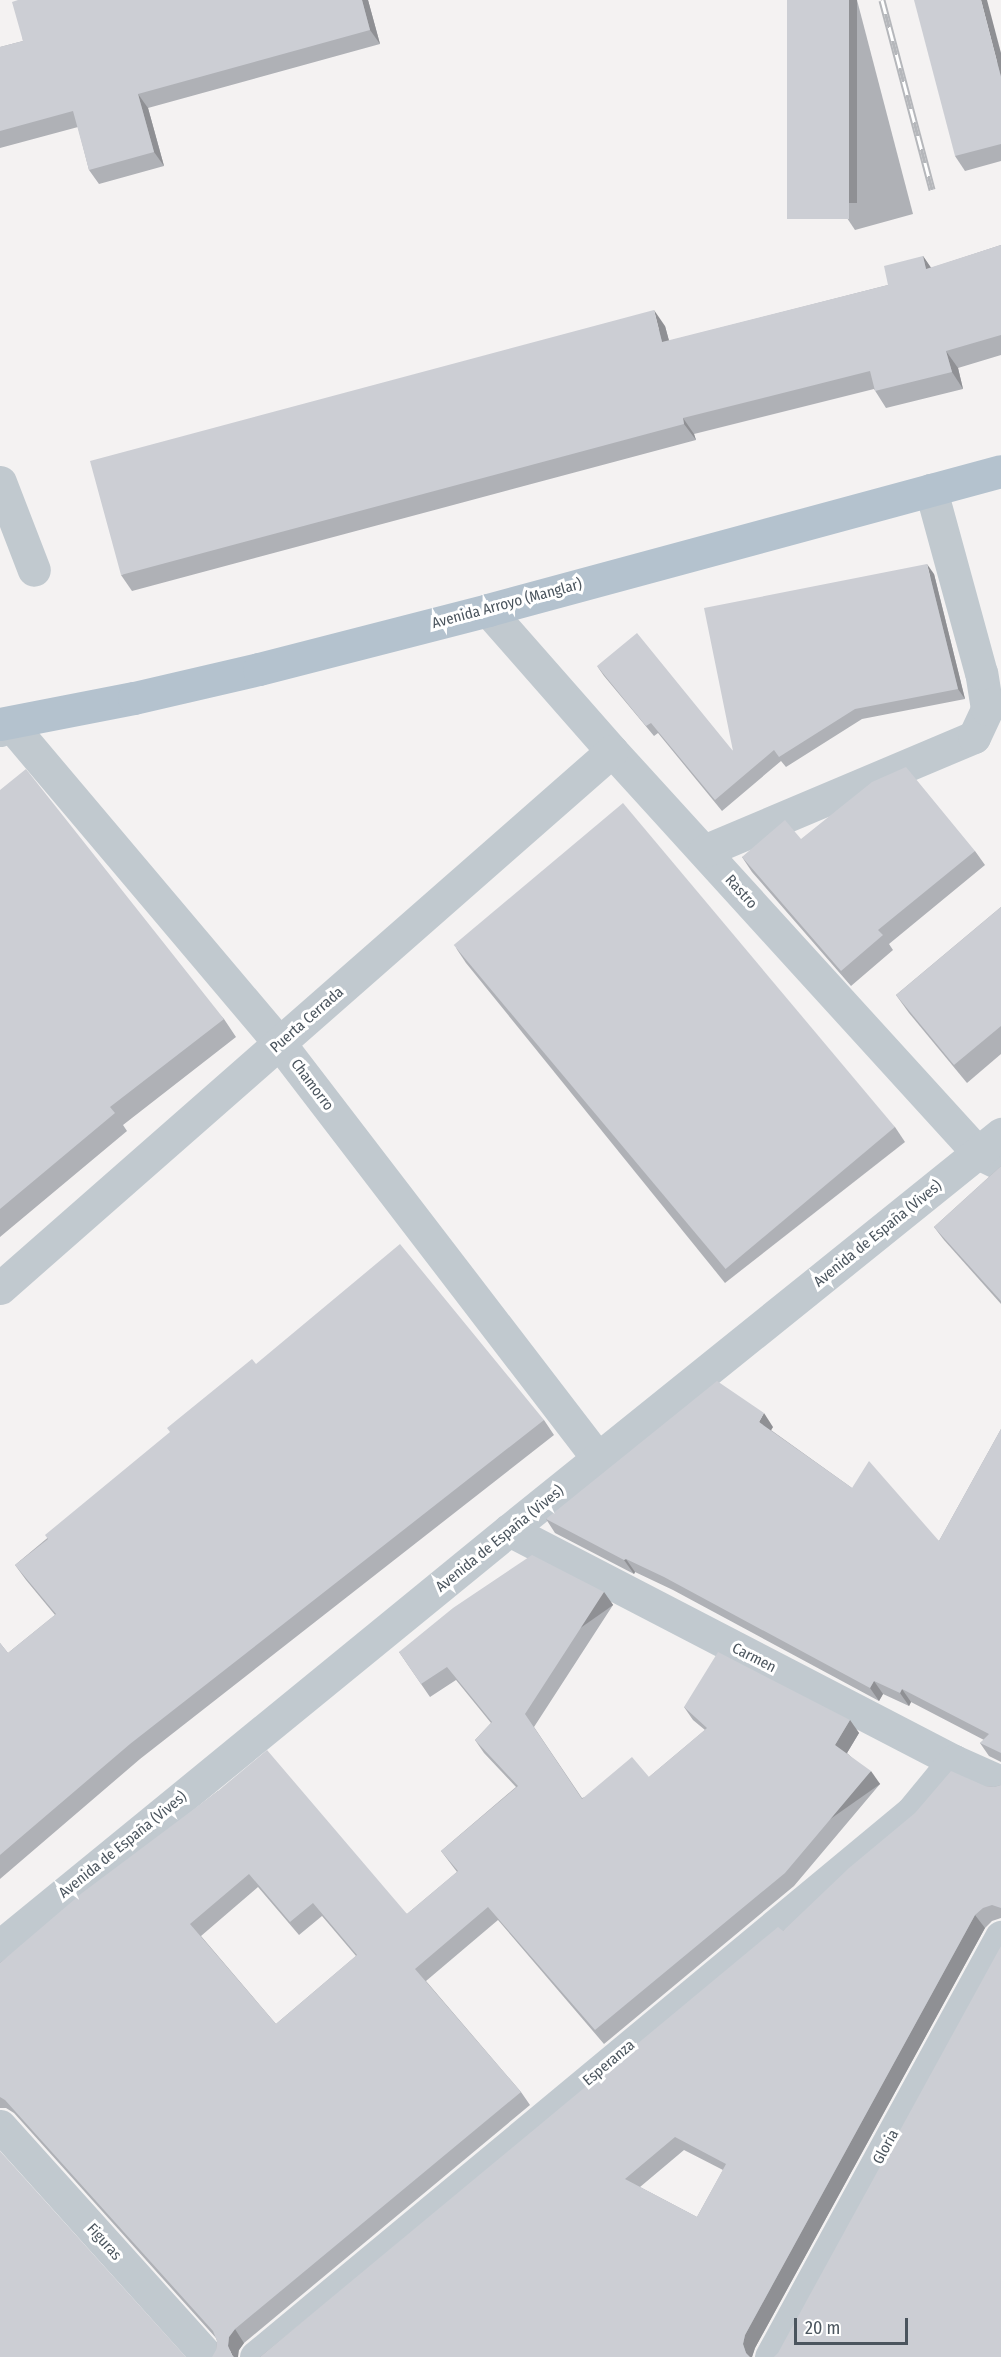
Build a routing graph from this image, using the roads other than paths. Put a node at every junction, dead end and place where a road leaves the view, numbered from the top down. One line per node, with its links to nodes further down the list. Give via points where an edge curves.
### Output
1 (1001, 464): 3 (main road)
2 (1001, 471): 3 (main road, Avenida Arroyo (Manglar))
3 (970, 479): 5 (main road, Avenida Arroyo (Manglar))
4 (0, 482): 6 (street)
5 (931, 490): 7 (main road, Avenida Arroyo (Manglar)); 10 (street, via 981,673 987,709 974,737)
6 (34, 570)
7 (488, 610): 8 (main road, Avenida Arroyo (Manglar), via 236,674); 9 (street, Rastro)
8 (3, 726): 11 (street, Chamorro)
9 (612, 751): 10 (street, Rastro); 11 (street, Puerta Cerrada)
10 (704, 851): 12 (street, Rastro)
11 (280, 1044): 13 (street, Puerta Cerrada); 14 (street, Chamorro)
12 (993, 1150): 14 (street, Avenida de España (Vives))
13 (0, 1288)
14 (599, 1460): 15 (street, Avenida de España (Vives))
15 (509, 1530): 16 (street, Carmen); 19 (street, Avenida de España (Vives))
16 (954, 1761): 17 (street, Carmen); 22 (street, Esperanza, via 912,1812)
17 (1001, 1782)
18 (1001, 1937): 23 (street, Gloria)
19 (0, 1946)
20 (0, 2126): 21 (street, Figuras)
21 (208, 2357)
22 (256, 2357)
23 (771, 2357)

